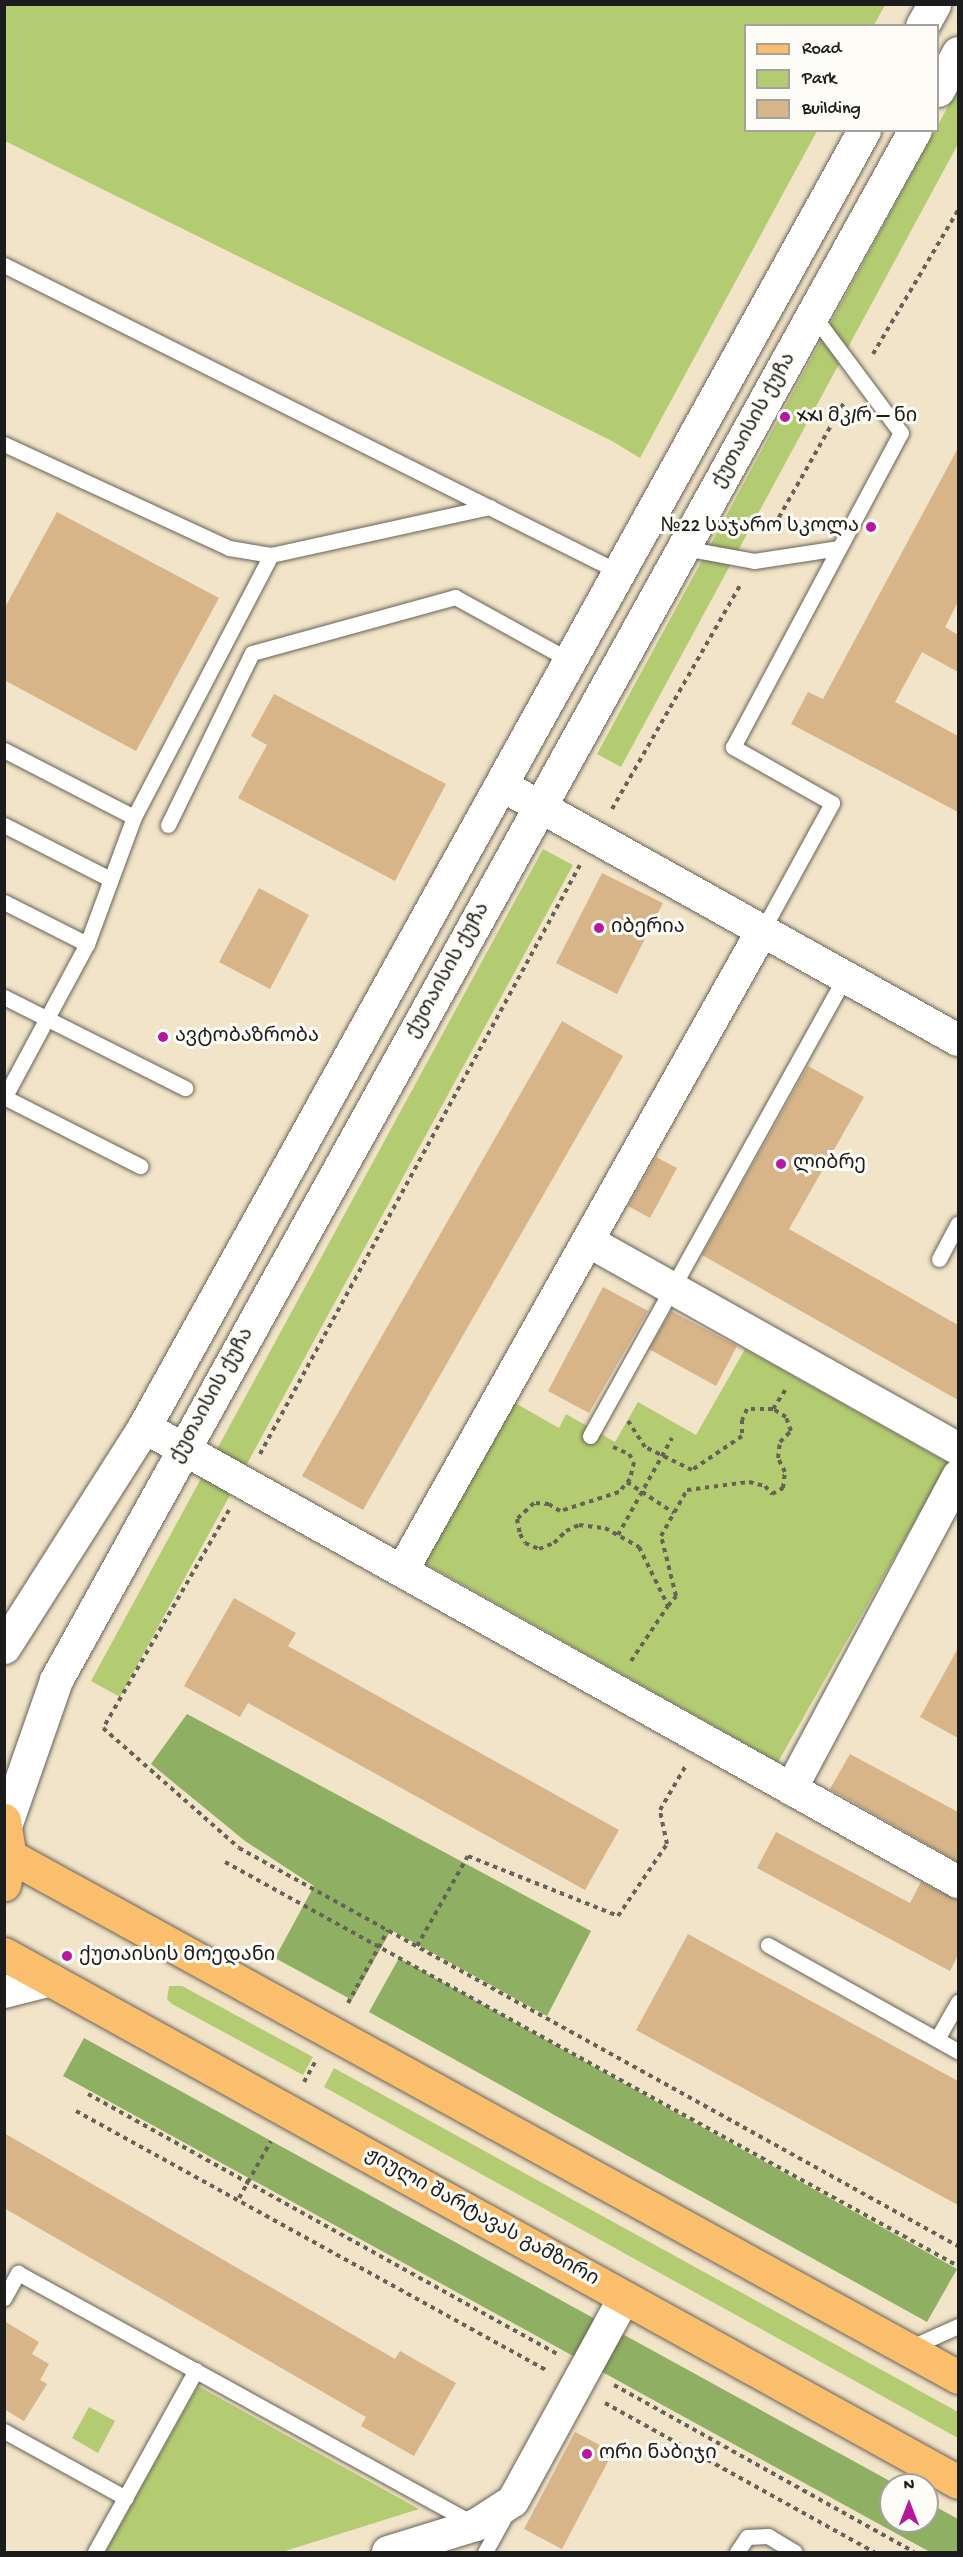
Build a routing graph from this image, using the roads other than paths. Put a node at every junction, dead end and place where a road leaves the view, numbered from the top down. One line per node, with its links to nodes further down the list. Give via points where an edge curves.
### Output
1 (934, 4): 2 (street)
2 (923, 24)
3 (958, 53): 4 (street)
4 (939, 88)
5 (863, 132): 14 (street)
6 (914, 132): 8 (street, ქუთაისის ქუჩა)
7 (4, 266): 10 (lane)
8 (813, 315): 11 (street, ქუთაისის ქუჩა); 12 (lane, via 901,433)
9 (4, 444): 13 (lane, via 229,548)
10 (490, 507): 13 (lane); 14 (lane)
11 (684, 548): 12 (lane, via 754,561); 18 (street, ქუთაისის ქუჩა)
12 (839, 548): 24 (lane, via 733,747 832,803)
13 (271, 555): 19 (lane)
14 (619, 572): 15 (street)
15 (571, 661): 17 (street); 21 (lane, via 455,597 252,653)
16 (4, 750): 19 (lane)
17 (503, 786): 18 (street); 37 (street)
18 (540, 807): 24 (street); 39 (street, ქუთაისის ქუჩა)
19 (134, 817): 22 (lane)
20 (4, 825): 22 (lane)
21 (168, 825)
22 (110, 879): 25 (lane)
23 (4, 902): 25 (lane)
24 (762, 931): 26 (street); 34 (street)
25 (87, 944): 28 (lane)
26 (845, 977): 29 (street); 36 (lane)
27 (4, 997): 28 (lane)
28 (47, 1018): 30 (lane); 31 (lane)
29 (958, 1040)
30 (185, 1088)
31 (5, 1097): 32 (lane)
32 (140, 1166)
33 (958, 1224): 35 (lane)
34 (588, 1241): 36 (street); 42 (street)
35 (939, 1259)
36 (672, 1289): 38 (lane); 40 (street)
37 (144, 1427): 39 (street); 43 (street)
38 (590, 1436)
39 (184, 1449): 42 (street); 45 (street, ქუთაისის ქუჩა, via 56,1680)
40 (958, 1449)
41 (958, 1476): 44 (street)
42 (402, 1571): 44 (street)
43 (4, 1647)
44 (791, 1789): 47 (street)
45 (5, 1821): 46 (main road)
46 (7, 1870): 58 (main road)
47 (958, 1882)
48 (768, 1945): 53 (lane)
49 (4, 1954): 50 (main road, ჟიული შარტავას გამზირი)
50 (51, 1980): 51 (street); 56 (main road, ჟიული შარტავას გამზირი)
51 (4, 1992)
52 (958, 2002): 53 (lane)
53 (937, 2039): 54 (lane)
54 (958, 2051)
55 (4, 2298): 59 (lane, via 18,2273)
56 (624, 2298): 62 (main road, ჟიული შარტავას გამზირი); 64 (street, via 513,2501)
57 (958, 2326): 58 (lane)
58 (907, 2349): 60 (main road)
59 (196, 2370): 63 (lane); 64 (lane)
60 (958, 2377)
61 (4, 2431): 63 (lane)
62 (958, 2482)
63 (126, 2498): 65 (lane)
64 (480, 2539): 66 (street)
65 (95, 2553)
66 (388, 2553)
67 (737, 2553): 68 (lane, via 747,2537 768,2536)
68 (795, 2553)

